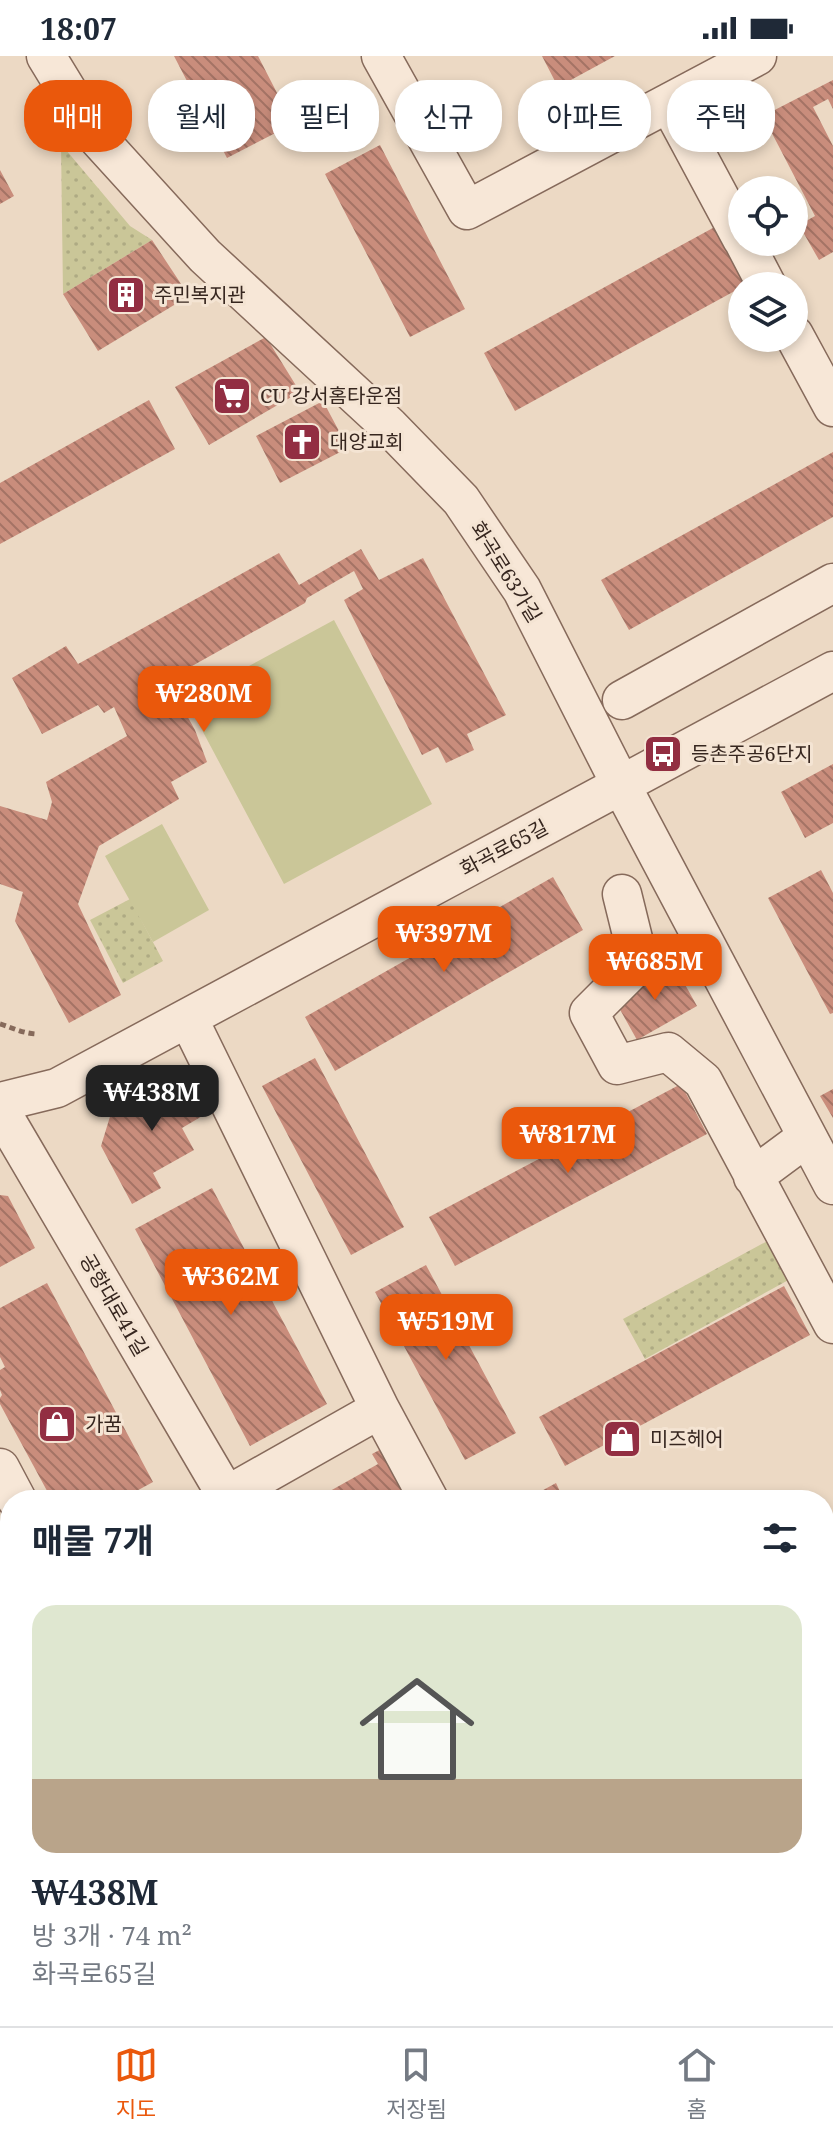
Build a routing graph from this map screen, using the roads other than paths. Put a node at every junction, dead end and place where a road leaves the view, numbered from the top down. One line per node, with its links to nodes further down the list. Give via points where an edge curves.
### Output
1 (46, 56): 13 (street, 화곡로63가길, via 93,133 205,256 461,500 522,590)
2 (381, 56): 5 (street, via 467,210)
3 (757, 56): 4 (street)
4 (712, 80)
5 (667, 104)
6 (695, 152): 7 (street)
7 (728, 212)
8 (803, 352): 9 (street)
9 (833, 407)
10 (833, 583): 12 (street)
11 (833, 671): 13 (street, 화곡로65길)
12 (622, 700)
13 (621, 785): 15 (street, 화곡로65길); 18 (street, 화곡로63가길)
14 (622, 894): 19 (street, via 639,963 589,1013 617,1065 668,1052 703,1081)
15 (188, 1018): 16 (street, 화곡로65길, via 57,1088); 22 (street)
16 (0, 1102)
17 (0, 1110): 25 (street, 공항대로41길)
18 (807, 1137): 19 (street); 20 (street, 화곡로63가길)
19 (753, 1177): 21 (street)
20 (833, 1185)
21 (833, 1324)
22 (380, 1409): 26 (street); 27 (street)
23 (0, 1468): 24 (street)
24 (12, 1490)
25 (220, 1490)
26 (240, 1490)
27 (424, 1490)

